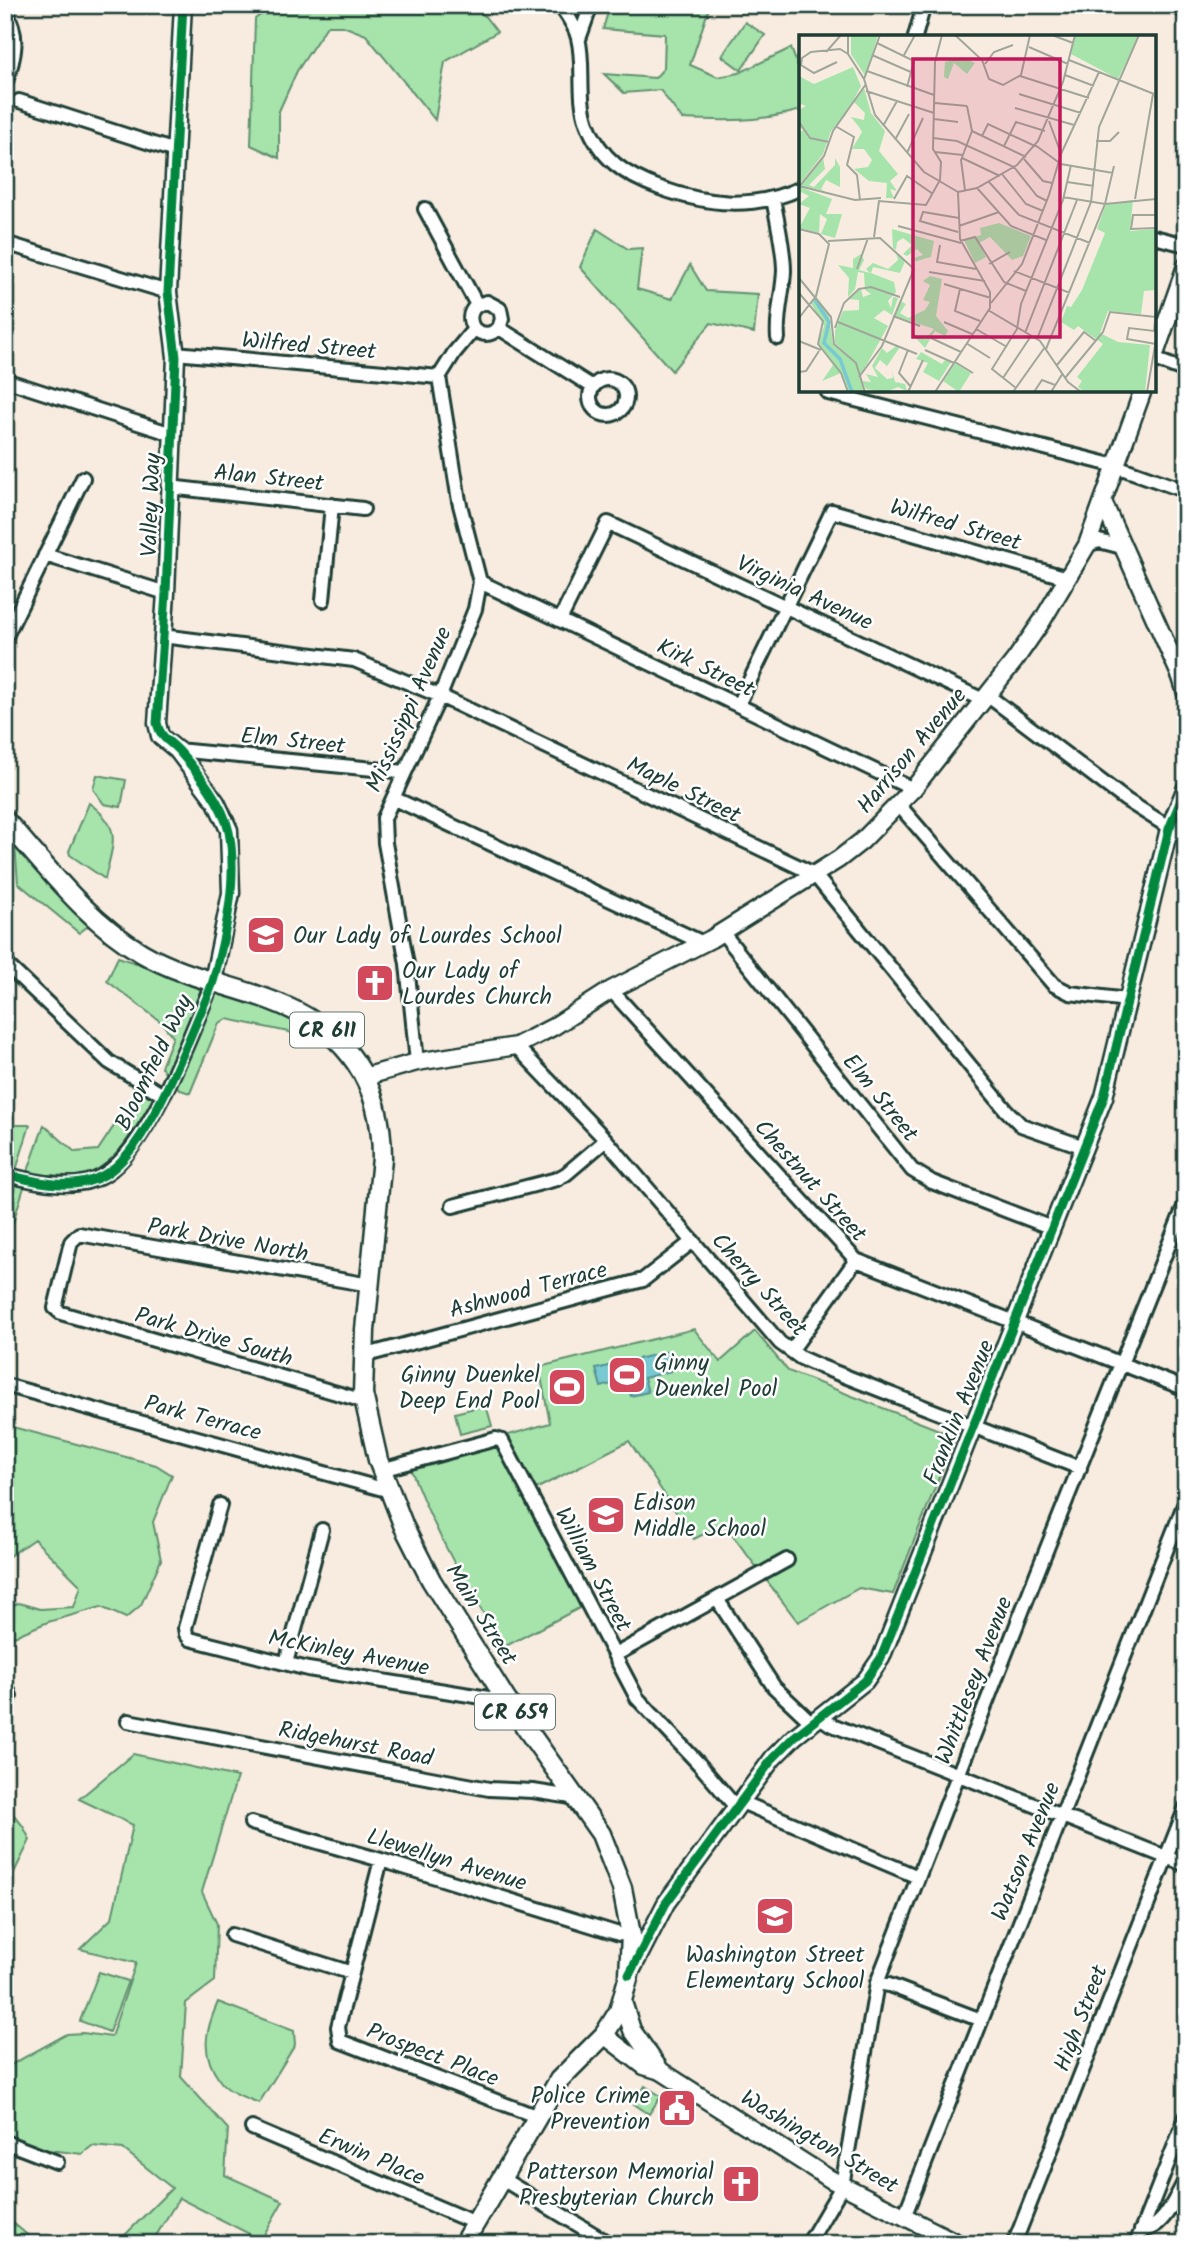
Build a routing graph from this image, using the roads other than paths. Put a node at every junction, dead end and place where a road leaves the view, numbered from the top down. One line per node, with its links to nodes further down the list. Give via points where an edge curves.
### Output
1 (183, 5): 12 (street, Valley Way)
2 (560, 5): 9 (street)
3 (591, 5): 9 (street)
4 (924, 5): 8 (street)
5 (1172, 5): 7 (street)
6 (5, 10): 10 (street, via 16,49)
7 (1186, 11)
8 (916, 35)
9 (579, 39): 14 (street, via 585,116 597,145 618,168 645,184 692,200 727,204)
10 (5, 84)
11 (19, 102): 12 (street)
12 (175, 151): 20 (street, Valley Way)
13 (799, 189): 14 (street)
14 (773, 198): 24 (street, via 784,268)
15 (425, 209): 21 (street)
16 (1156, 238): 18 (street)
17 (5, 243): 20 (street)
18 (1186, 245)
19 (1186, 266): 25 (street)
20 (168, 292): 26 (street, Valley Way)
21 (477, 304): 22 (street, via 492,303 500,309); 23 (street, via 471,314)
22 (499, 328): 23 (street, via 484,334); 31 (street)
23 (474, 329): 29 (street)
24 (778, 338)
25 (1156, 352)
26 (175, 353): 29 (street, Wilfred Street); 34 (street, Valley Way)
27 (1156, 359): 28 (street)
28 (1186, 371)
29 (439, 377): 46 (street, Mississippi Avenue, via 459,501)
30 (5, 380): 34 (street)
31 (593, 387)
32 (1142, 392): 35 (street, Harrison Avenue)
33 (828, 393): 35 (street)
34 (172, 433): 37 (street, Valley Way)
35 (1116, 466): 38 (street); 39 (street, Harrison Avenue)
36 (83, 478): 44 (street)
37 (169, 487): 40 (street, Alan Street); 47 (street, Valley Way)
38 (1186, 491)
39 (1103, 502): 42 (street, Harrison Avenue); 43 (street)
40 (332, 505): 41 (street, Alan Street); 48 (street)
41 (363, 509)
42 (1087, 545): 43 (street, via 1098,541); 45 (street, Harrison Avenue)
43 (1122, 547): 53 (street)
44 (45, 555): 47 (street); 52 (street)
45 (1068, 578): 49 (street, Wilfred Street, via 832,511); 55 (street, Harrison Avenue)
46 (480, 582): 50 (street, Kirk Street); 54 (street, Mississippi Avenue, via 475,609)
47 (166, 593): 51 (street, Valley Way)
48 (323, 600)
49 (786, 606): 50 (street, Virginia Avenue, via 608,523); 55 (street, Virginia Avenue); 56 (street)
50 (560, 620): 56 (street, Kirk Street)
51 (162, 636): 54 (street, Maple Street, via 354,660); 57 (street, Valley Way, via 158,723 160,736)
52 (5, 638)
53 (1186, 694)
54 (440, 696): 58 (street, Mississippi Avenue); 66 (street, Maple Street)
55 (985, 697): 60 (street, Harrison Avenue); 64 (street, Virginia Avenue)
56 (738, 705): 60 (street, Kirk Street)
57 (177, 750): 58 (street, Elm Street); 70 (street, Valley Way, via 216,802 229,830 231,893)
58 (405, 772): 61 (street, Mississippi Avenue)
59 (1186, 788): 64 (street, Franklin Avenue)
60 (913, 789): 62 (street, Harrison Avenue)
61 (393, 798): 68 (street); 74 (street, Mississippi Avenue, via 385,812 384,835 407,964)
62 (898, 804): 66 (street, Harrison Avenue, via 862,841); 72 (street, via 1054,985 1070,993)
63 (5, 820): 70 (main road, CR 611, via 110,930 141,953)
64 (1169, 829): 65 (street, Virginia Avenue); 72 (street, Franklin Avenue)
65 (1186, 838)
66 (814, 874): 67 (street, Harrison Avenue); 78 (street, Maple Street, via 1014,1118 1021,1125)
67 (722, 932): 68 (street, Harrison Avenue); 82 (street, Elm Street, via 912,1170)
68 (703, 943): 71 (street, Harrison Avenue)
69 (5, 963): 76 (street, via 109,1062)
70 (213, 981): 75 (main road, CR 611, via 300,1011 332,1034); 76 (street, Bloomfield Way)
71 (611, 990): 73 (street, Harrison Avenue); 84 (street, Chestnut Street)
72 (1127, 1000): 78 (street, Franklin Avenue, via 1104,1097)
73 (516, 1046): 74 (street, Harrison Avenue); 77 (street, Cherry Street)
74 (417, 1062): 75 (street)
75 (364, 1077): 85 (main road, Main Street / CR 659, via 376,1107 382,1145)
76 (163, 1095): 79 (street, Bloomfield Way, via 137,1141 103,1176 56,1184)
77 (606, 1140): 81 (street, via 557,1179); 83 (street, Cherry Street)
78 (1084, 1147): 82 (street, Franklin Avenue)
79 (5, 1174)
80 (1186, 1202): 90 (street, Whittlesey Avenue)
81 (453, 1206)
82 (1052, 1228): 87 (street, Franklin Avenue)
83 (693, 1241): 88 (street, Cherry Street); 89 (street, Ashwood Terrace, via 643,1280)
84 (856, 1260): 87 (street, Chestnut Street); 88 (street)
85 (370, 1285): 86 (street, Park Drive North, via 79,1234 71,1242); 89 (main road, Main Street / CR 659)
86 (55, 1308): 93 (street, Park Drive South)
87 (1015, 1322): 90 (street, Chestnut Street); 94 (street, Franklin Avenue)
88 (791, 1351): 94 (street, Cherry Street)
89 (363, 1356): 93 (main road, Main Street / CR 659)
90 (1121, 1364): 92 (street, Chestnut Street); 95 (street, Whittlesey Avenue)
91 (5, 1385): 97 (street, Park Terrace)
92 (1186, 1389)
93 (364, 1401): 96 (main road, Main Street / CR 659)
94 (974, 1426): 95 (street, Cherry Street); 108 (street, Franklin Avenue, via 881,1658 865,1681)
95 (1080, 1468): 110 (street, Whittlesey Avenue)
96 (381, 1470): 97 (main road, Main Street / CR 659); 103 (street, William Street, via 502,1441)
97 (390, 1491): 106 (main road, Main Street / CR 659, via 431,1580)
98 (1186, 1500): 114 (street, Watson Avenue)
99 (220, 1505): 104 (street, McKinley Avenue, via 186,1634 190,1639)
100 (322, 1530): 104 (street)
101 (787, 1560): 102 (street)
102 (717, 1599): 103 (street); 108 (street, via 774,1687)
103 (615, 1655): 112 (street, William Street, via 637,1698)
104 (286, 1663): 106 (street, McKinley Avenue)
105 (5, 1684): 107 (street, via 10,1696)
106 (507, 1701): 111 (main road, Main Street / CR 659)
107 (5, 1710)
108 (816, 1720): 110 (street); 112 (street, Franklin Avenue, via 773,1758)
109 (128, 1721): 111 (street, Ridgehurst Road, via 489,1789)
110 (960, 1774): 114 (street); 119 (street, Whittlesey Avenue)
111 (578, 1798): 121 (main road, Main Street / CR 659, via 612,1859)
112 (737, 1804): 119 (street, William Street); 120 (street, Franklin Avenue)
113 (1186, 1807): 116 (street, High Street)
114 (1062, 1815): 116 (street); 127 (street, Watson Avenue)
115 (251, 1823): 117 (street, Llewellyn Avenue)
116 (1166, 1857): 118 (street); 145 (street, High Street)
117 (382, 1860): 121 (street, Llewellyn Avenue, via 617,1933); 123 (street)
118 (1186, 1864)
119 (918, 1877): 125 (street, Whittlesey Avenue)
120 (659, 1915): 121 (street); 124 (street, Franklin Avenue)
121 (630, 1929): 124 (main road, Main Street / CR 659)
122 (232, 1935): 123 (street)
123 (352, 1973): 130 (street, Prospect Place, via 338,2028 340,2041)
124 (629, 1975): 126 (main road, Main Street / CR 659)
125 (877, 1983): 127 (street); 137 (street, Whittlesey Avenue)
126 (623, 2002): 128 (main road, Main Street / CR 659); 129 (street, Washington Street, via 632,2029)
127 (981, 2020): 138 (street, Watson Avenue)
128 (604, 2035): 129 (street, Washington Street, via 644,2066); 130 (main road, Main Street / CR 659, via 559,2080)
129 (661, 2071): 137 (street, Washington Street)
130 (538, 2117): 135 (main road, Main Street / CR 659)
131 (1184, 2126): 140 (street)
132 (252, 2128): 139 (street, Erwin Place)
133 (5, 2142): 134 (street)
134 (57, 2162)
135 (502, 2179): 139 (main road, Main Street / CR 659); 143 (street)
136 (1186, 2179): 140 (street, via 1161,2219 1152,2228)
137 (842, 2186): 138 (street, Washington Street); 144 (street)
138 (904, 2217): 141 (street, Washington Street)
139 (475, 2223): 142 (main road, Main Street / CR 659)
140 (1141, 2230): 146 (street)
141 (956, 2243)
142 (463, 2244)
143 (610, 2244)
144 (808, 2244)
145 (1014, 2244)
146 (1136, 2244)

